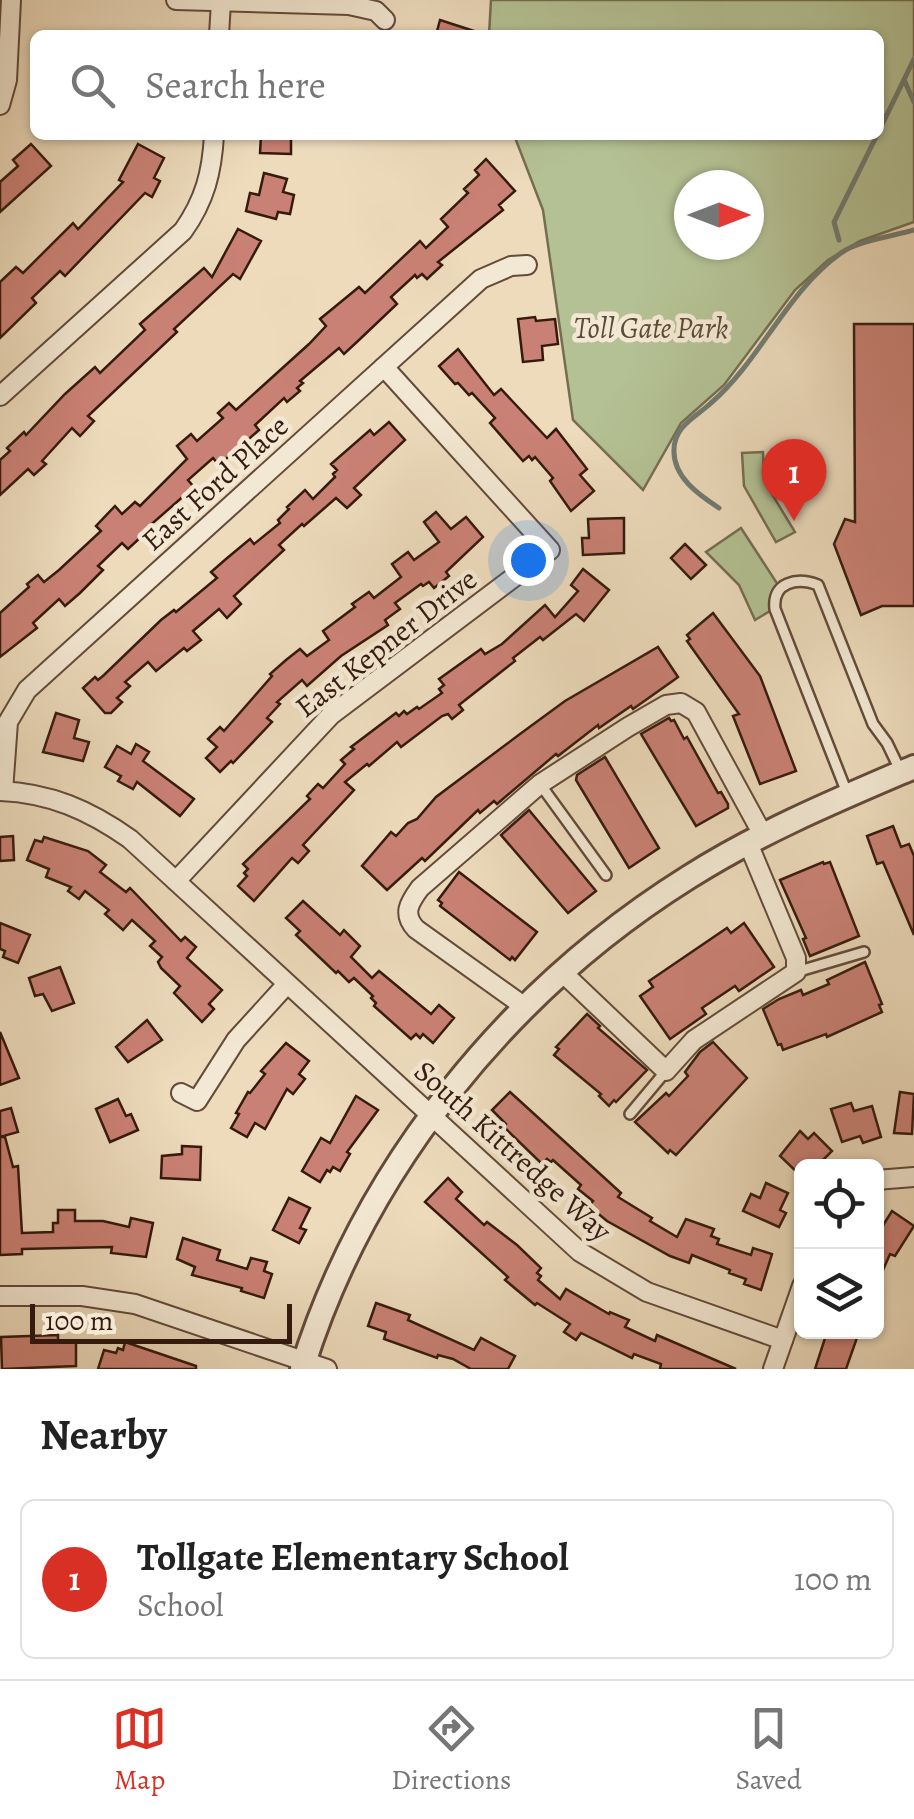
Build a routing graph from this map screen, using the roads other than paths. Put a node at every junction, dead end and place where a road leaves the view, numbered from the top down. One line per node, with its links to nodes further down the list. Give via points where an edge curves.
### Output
1 (11, 0): 6 (street, via 8,80)
2 (176, 0): 3 (street)
3 (221, 2): 4 (street, via 350,5); 5 (street)
4 (385, 20)
5 (219, 30)
6 (0, 105)
7 (213, 140): 10 (street, via 207,187 182,230)
8 (528, 265): 9 (street, East Ford Place, via 482,279)
9 (384, 366): 13 (street, East Ford Place, via 27,690 8,722); 17 (street, East Kepner Drive, via 550,550 332,715)
10 (0, 396)
11 (908, 770): 14 (street); 14 (lane, via 873,724 818,586 790,582 780,588 775,609)
12 (540, 784): 15 (street, via 666,705 681,703 696,712); 16 (lane); 22 (street, via 420,888 407,913 416,929)
13 (2, 791): 17 (street, South Kittredge Way, via 64,802 103,820)
14 (848, 795): 15 (street)
15 (755, 839): 19 (street, via 649,903); 20 (street)
16 (606, 874)
17 (176, 881): 21 (street, South Kittredge Way)
18 (864, 952): 20 (lane)
19 (562, 972): 22 (street); 23 (street)
20 (796, 972): 23 (street, via 694,1040)
21 (287, 984): 24 (street, via 236,1040 196,1102); 26 (street, South Kittredge Way)
22 (525, 1007): 26 (street)
23 (666, 1070): 25 (lane)
24 (181, 1093)
25 (630, 1114)
26 (431, 1117): 31 (street, South Kittredge Way, via 549,1226 612,1274); 32 (street, via 356,1238)
27 (914, 1177): 28 (street)
28 (884, 1179)
29 (0, 1296): 32 (street, via 135,1304)
30 (794, 1309): 31 (street)
31 (783, 1340): 34 (street)
32 (303, 1365): 33 (street)
33 (327, 1369)
34 (774, 1369)

